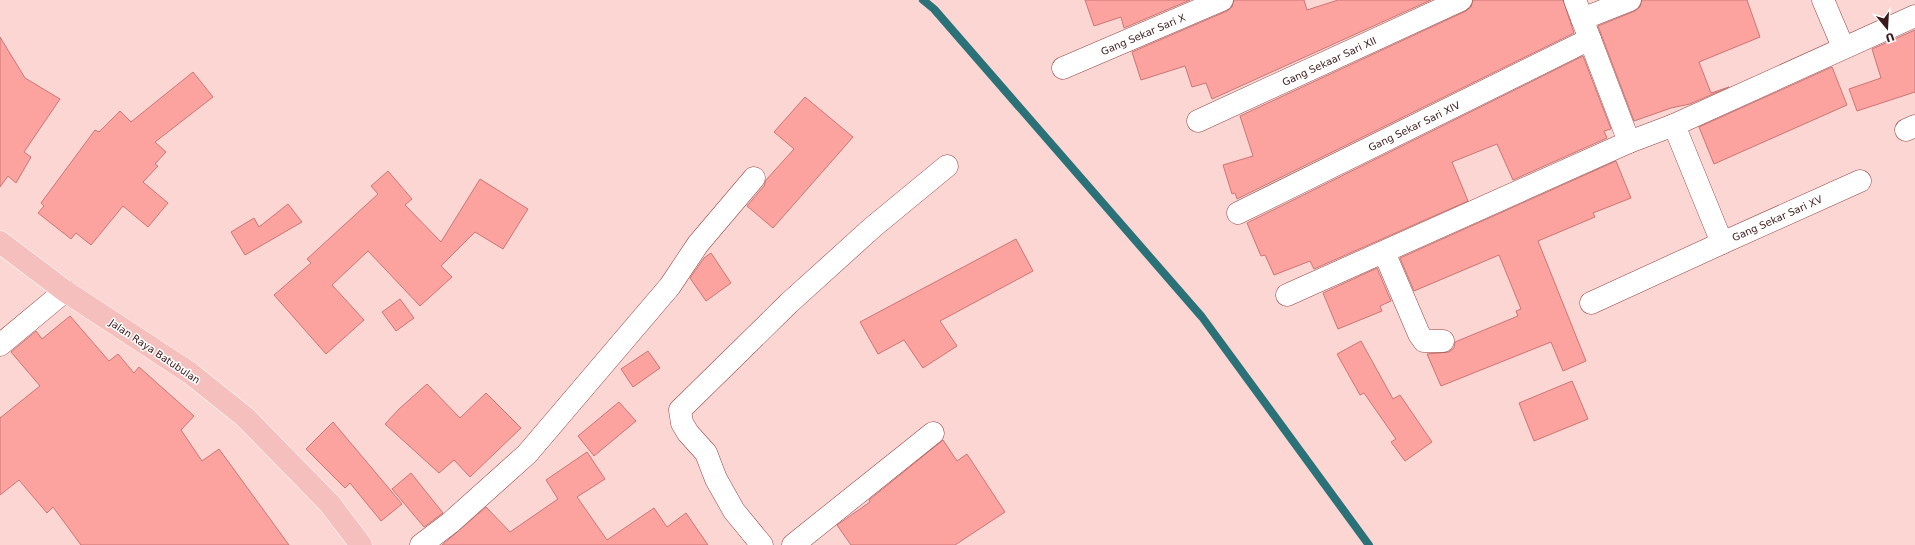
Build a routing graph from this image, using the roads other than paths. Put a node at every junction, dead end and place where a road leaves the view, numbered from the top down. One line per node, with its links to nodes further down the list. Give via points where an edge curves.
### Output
1 (1222, 0): 9 (street, Gang Sekar Sari X)
2 (1461, 0): 10 (street, Gang Sekaar Sari XII)
3 (1630, 0): 5 (street)
4 (1823, 0): 8 (street)
5 (1579, 10): 7 (street)
6 (1915, 16): 8 (street)
7 (1590, 39): 12 (street); 16 (street, Gang Sekar Sari XIV)
8 (1843, 47): 11 (street)
9 (1063, 68)
10 (1198, 121)
11 (1674, 125): 12 (street); 18 (street, Gang Sekar Sari XV)
12 (1629, 142): 19 (street)
13 (947, 166): 28 (street, via 789,303 680,410 682,423 706,453 716,479 734,511)
14 (754, 178): 27 (street, via 698,244 670,286 527,454 450,523)
15 (1860, 181): 18 (street, Gang Sekar Sari XV)
16 (1238, 213)
17 (0, 242): 20 (highway, Jalan Raya Batubulan)
18 (1722, 243): 22 (street)
19 (1384, 252): 21 (street); 23 (street, via 1419,334 1424,341)
20 (65, 291): 24 (street); 26 (highway, Jalan Raya Batubulan, via 190,373 245,417 330,504)
21 (1287, 295)
22 (1591, 303)
23 (1443, 341)
24 (0, 345)
25 (933, 433): 29 (street)
26 (361, 545)
27 (420, 545)
28 (762, 545)
29 (793, 545)

